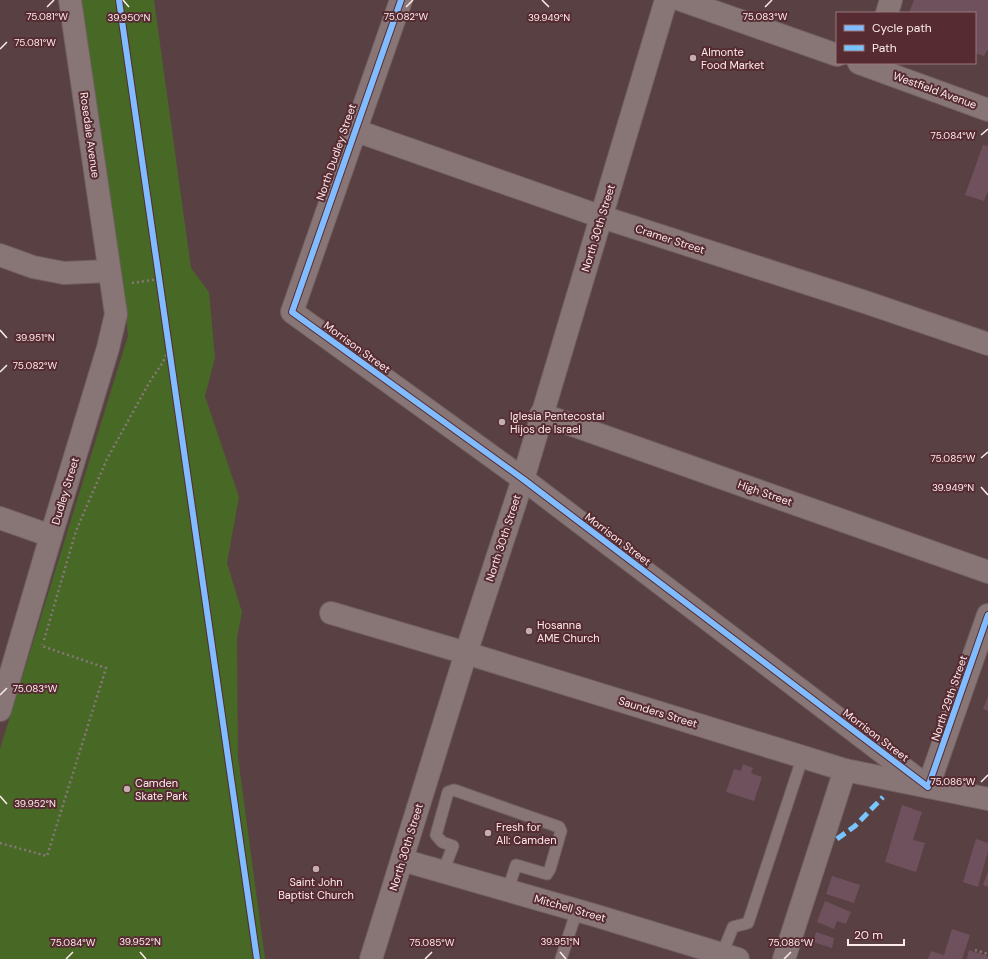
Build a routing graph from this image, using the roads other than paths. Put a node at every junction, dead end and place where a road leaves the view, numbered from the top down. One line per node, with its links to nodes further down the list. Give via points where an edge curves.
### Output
1 (70, 0): 13 (street, Rosedale Avenue)
2 (401, 0): 10 (street, North Dudley Street)
3 (666, 0): 11 (street, North 30th Street)
4 (681, 0): 7 (street)
5 (892, 0): 6 (street)
6 (887, 12)
7 (836, 55)
8 (865, 64): 9 (street, Westfield Avenue)
9 (988, 110)
10 (354, 130): 11 (street, Cramer Street); 14 (street, North Dudley Street)
11 (602, 217): 15 (street, Cramer Street); 16 (street, North 30th Street)
12 (0, 255): 13 (street, via 33,267)
13 (111, 278): 19 (street, Dudley Street, via 116,314)
14 (292, 312): 17 (street, Morrison Street)
15 (988, 344)
16 (541, 414): 17 (street, North 30th Street); 20 (street, High Street)
17 (523, 479): 23 (street, North 30th Street); 27 (street, Morrison Street)
18 (0, 518): 19 (street)
19 (51, 536): 24 (street, Dudley Street)
20 (988, 572)
21 (331, 614): 23 (street, Saunders Street)
22 (988, 615): 27 (street, North 29th Street)
23 (466, 652): 25 (street, Saunders Street); 29 (street, North 30th Street)
24 (0, 710)
25 (803, 756): 26 (street, Saunders Street); 33 (lane, via 748,923 733,926)
26 (845, 770): 27 (street, Saunders Street); 36 (street)
27 (928, 787): 28 (street, Saunders Street)
28 (988, 799)
29 (402, 860): 30 (street, Mitchell Street); 34 (street, North 30th Street)
30 (443, 872): 31 (street, Mitchell Street); 31 (lane, via 453,846 442,842 436,835 448,792 454,790 559,827 561,831 546,874 516,864)
31 (508, 890): 32 (street, Mitchell Street)
32 (576, 910): 33 (street, Mitchell Street); 35 (lane)
33 (730, 957)
34 (371, 959)
35 (561, 959)
36 (784, 959)

